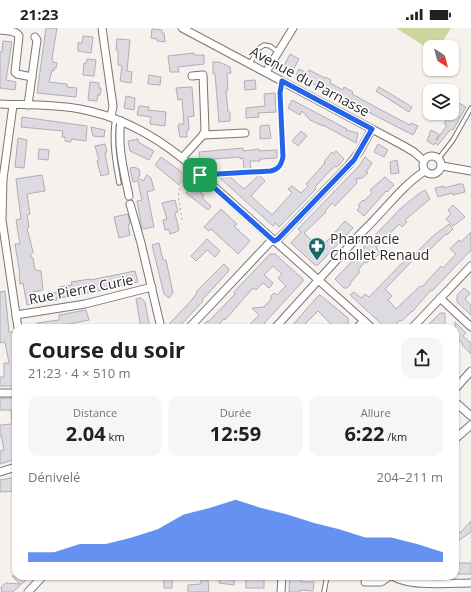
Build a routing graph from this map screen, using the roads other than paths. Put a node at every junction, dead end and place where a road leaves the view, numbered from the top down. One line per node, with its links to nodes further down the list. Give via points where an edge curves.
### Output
1 (102, 28): 16 (street)
2 (182, 28): 7 (street, Avenue du Parnasse)
3 (293, 28): 6 (street)
4 (0, 30): 10 (street, via 15,32 19,36 14,69 17,74)
5 (34, 37): 10 (street, via 37,40)
6 (278, 52): 7 (lane, via 264,45 258,49); 8 (street)
7 (250, 64): 8 (street, Avenue du Parnasse)
8 (266, 72): 11 (street, Avenue du Parnasse)
9 (192, 76): 19 (street, via 203,75 206,126)
10 (32, 77): 14 (street)
11 (282, 81): 17 (street, Avenue du Parnasse); 26 (lane, via 281,165 271,171)
12 (0, 104): 13 (street)
13 (13, 105): 14 (street); 35 (street, via 3,179 2,220)
14 (28, 105): 16 (street, via 80,109)
15 (471, 108): 21 (lane)
16 (115, 119): 20 (street, via 153,137); 27 (lane, via 113,132); 28 (street, via 120,134)
17 (372, 129): 22 (street, Avenue du Parnasse); 30 (street, via 354,160)
18 (245, 134): 19 (street)
19 (203, 135): 20 (street)
20 (182, 158): 26 (street)
21 (439, 158): 22 (street, via 430,155); 23 (street)
22 (424, 160): 24 (street)
23 (442, 166): 24 (street, via 435,174); 25 (street)
24 (425, 171): 32 (street, via 416,176)
25 (471, 171)
26 (197, 176): 30 (street)
27 (119, 183)
28 (129, 196)
29 (130, 204): 33 (street)
30 (274, 241): 32 (street); 39 (street, via 270,242)
31 (471, 266): 34 (street)
32 (318, 281): 36 (street); 40 (street)
33 (152, 287): 35 (street, Rue Pierre Curie, via 85,304); 38 (street)
34 (440, 298): 43 (street); 44 (street)
35 (16, 315): 37 (street)
36 (364, 321): 41 (street); 42 (street)
37 (17, 324)
38 (160, 324)
39 (193, 324)
40 (279, 324)
41 (361, 324)
42 (367, 324)
43 (416, 324)
44 (471, 327)
45 (471, 371): 46 (street)
46 (459, 384)
47 (0, 393): 48 (street)
48 (12, 393)
49 (459, 406): 50 (street)
50 (471, 416)
51 (471, 425): 52 (street)
52 (459, 435)
53 (12, 468): 54 (street)
54 (0, 472)
55 (39, 580): 62 (street)
56 (282, 580): 63 (street)
57 (326, 580): 64 (lane)
58 (384, 580): 60 (street)
59 (398, 580): 61 (street)
60 (365, 582)
61 (471, 583)
62 (28, 592)
63 (282, 592)
64 (324, 592)

